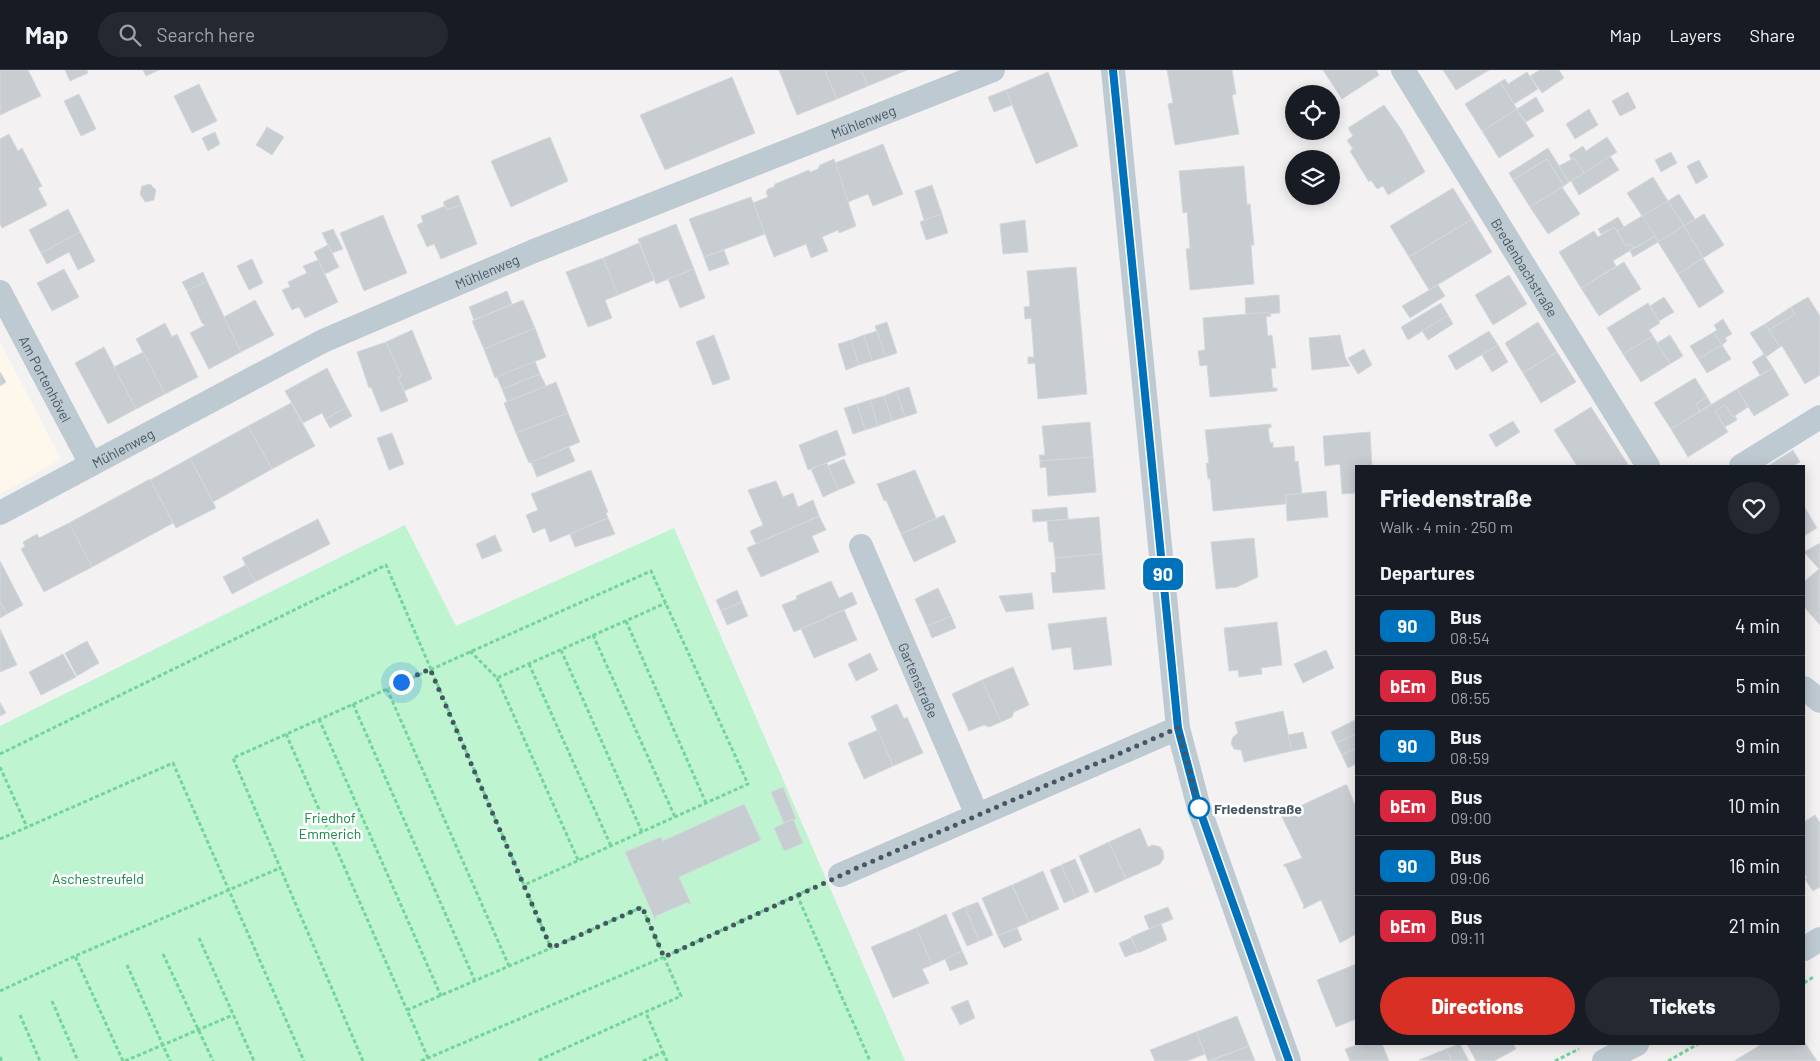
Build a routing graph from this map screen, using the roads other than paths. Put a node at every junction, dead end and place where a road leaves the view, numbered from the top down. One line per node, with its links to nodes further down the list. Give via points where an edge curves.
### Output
1 (993, 70): 6 (street, Mühlenweg, via 543,247 323,341)
2 (1113, 70): 13 (street)
3 (1403, 70): 7 (street, Bredenbachstraße)
4 (0, 292): 6 (street, Am Portenhövel)
5 (1820, 417): 8 (street)
6 (91, 464): 9 (street, Mühlenweg)
7 (1647, 465)
8 (1743, 465)
9 (0, 513)
10 (860, 546): 14 (street, Gartenstraße)
11 (1805, 689): 12 (street)
12 (1820, 701)
13 (1178, 728): 14 (street); 19 (street, via 1199,808)
14 (977, 815): 15 (street)
15 (840, 875)
16 (1820, 939): 17 (street)
17 (1805, 948)
18 (1635, 1045): 20 (street)
19 (1289, 1061)
20 (1604, 1061)

